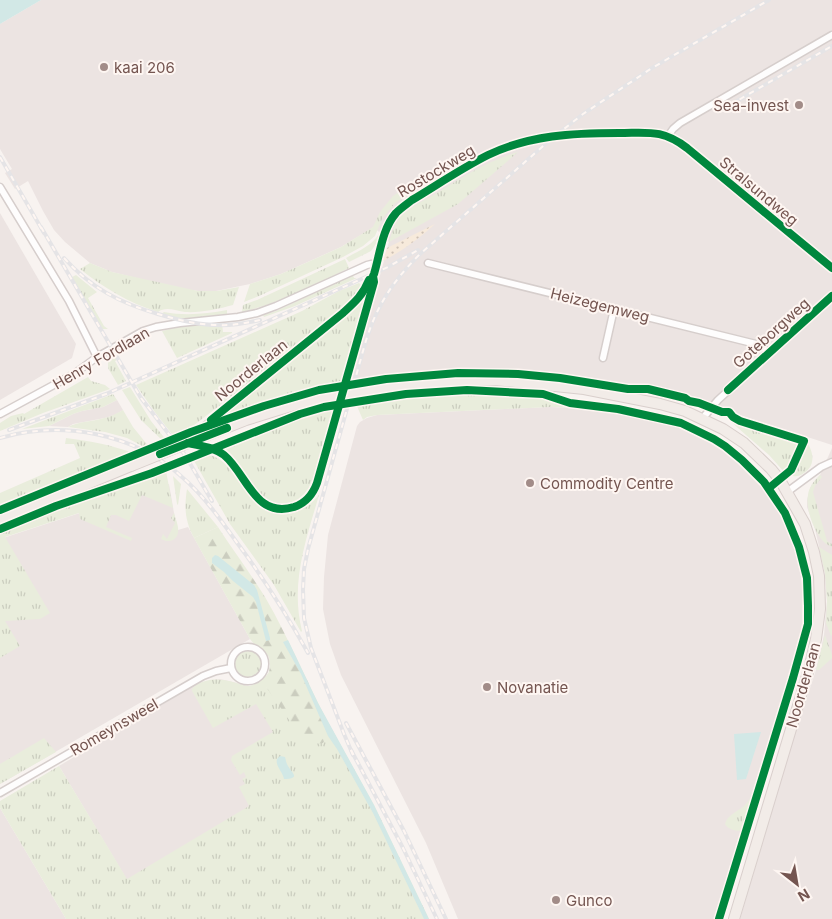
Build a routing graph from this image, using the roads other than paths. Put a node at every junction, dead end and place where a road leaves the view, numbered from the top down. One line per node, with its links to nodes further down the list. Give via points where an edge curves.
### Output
1 (832, 35): 2 (street, via 680,123)
2 (668, 136): 5 (street, Rostockweg, via 658,133 567,134 533,140 488,155 397,212 387,228); 6 (street, Stralsundweg, via 687,148)
3 (0, 187): 11 (street, via 69,301)
4 (428, 263): 9 (street, Heizegemweg)
5 (376, 265): 7 (street, Rostockweg); 11 (street, Henry Fordlaan, via 367,265 256,313 143,331)
6 (832, 268)
7 (373, 276): 15 (street, Noorderlaan, via 359,298 343,313 206,424); 15 (street, Rostockweg, via 374,282 318,483 308,499 299,505 280,509 261,502 221,452)
8 (832, 296): 10 (street, Goteborgweg)
9 (614, 309): 10 (street, Heizegemweg, via 756,344); 12 (street)
10 (769, 353): 14 (street, Goteborgweg)
11 (98, 357): 13 (street, Henry Fordlaan, via 74,374)
12 (603, 358)
13 (0, 414)
14 (702, 419): 15 (main road, Noorderlaan, bridge, via 660,404 584,389 495,380 450,381 327,397 246,420); 17 (main road, Noorderlaan, via 723,429 752,450 780,480)
15 (188, 443): 18 (main road, Noorderlaan, bridge)
16 (832, 462): 17 (street, via 821,466)
17 (786, 492): 21 (main road, Noorderlaan, via 805,524 814,552 819,576 819,617 809,669)
18 (0, 520)
19 (231, 668): 19 (street, via 242,681 254,681 263,674 266,662 256,648 244,647 235,653); 20 (street, Romeynsweel, via 203,676)
20 (0, 793)
21 (734, 919)

